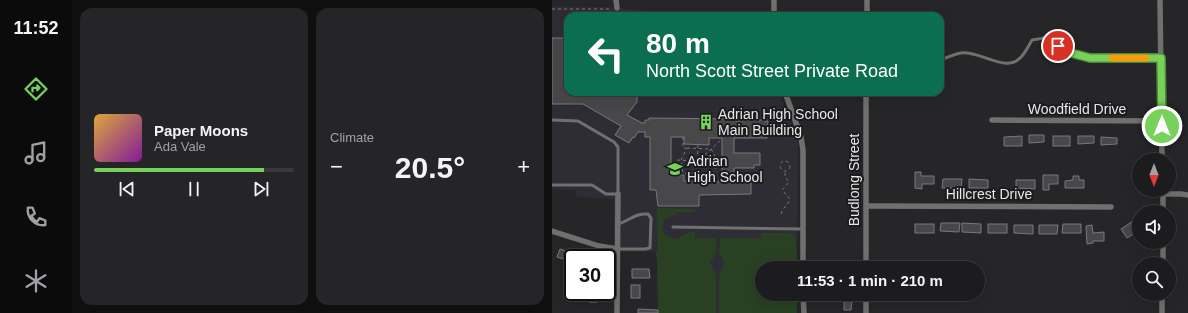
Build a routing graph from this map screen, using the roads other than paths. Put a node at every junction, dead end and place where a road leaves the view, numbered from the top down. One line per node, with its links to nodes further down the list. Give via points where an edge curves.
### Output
1 (616, 0): 5 (street)
2 (774, 0): 6 (street)
3 (867, 0): 7 (street)
4 (1160, 0): 8 (street)
5 (617, 8)
6 (774, 12)
7 (867, 12)
8 (1161, 58): 9 (lane, via 1090,58 1071,53 1044,38 1032,40 1022,57 1012,63 1000,63 978,55 962,53); 14 (street)
9 (944, 59)
10 (786, 96): 24 (street, via 801,136 803,150)
11 (866, 96): 20 (street, Budlong Street)
12 (552, 120): 17 (lane, via 578,121 614,142 618,147)
13 (992, 120): 14 (street, Woodfield Drive)
14 (1162, 121): 15 (street)
15 (1162, 153)
16 (552, 185): 17 (lane, via 592,185 606,194)
17 (618, 194): 22 (street)
18 (1176, 194): 19 (street)
19 (1186, 195)
20 (867, 206): 21 (street, Hillcrest Drive); 28 (street, Budlong Street)
21 (1111, 207)
22 (618, 224): 26 (street); 26 (lane, via 638,214 648,214 651,218 650,248)
23 (673, 227): 24 (lane)
24 (802, 228): 27 (street)
25 (552, 231): 26 (street, via 599,246)
26 (618, 249): 32 (street)
27 (803, 261)
28 (866, 261)
29 (803, 301): 33 (street)
30 (866, 301): 34 (street)
31 (1162, 301): 35 (street)
32 (617, 313)
33 (804, 313)
34 (866, 313)
35 (1162, 313)

